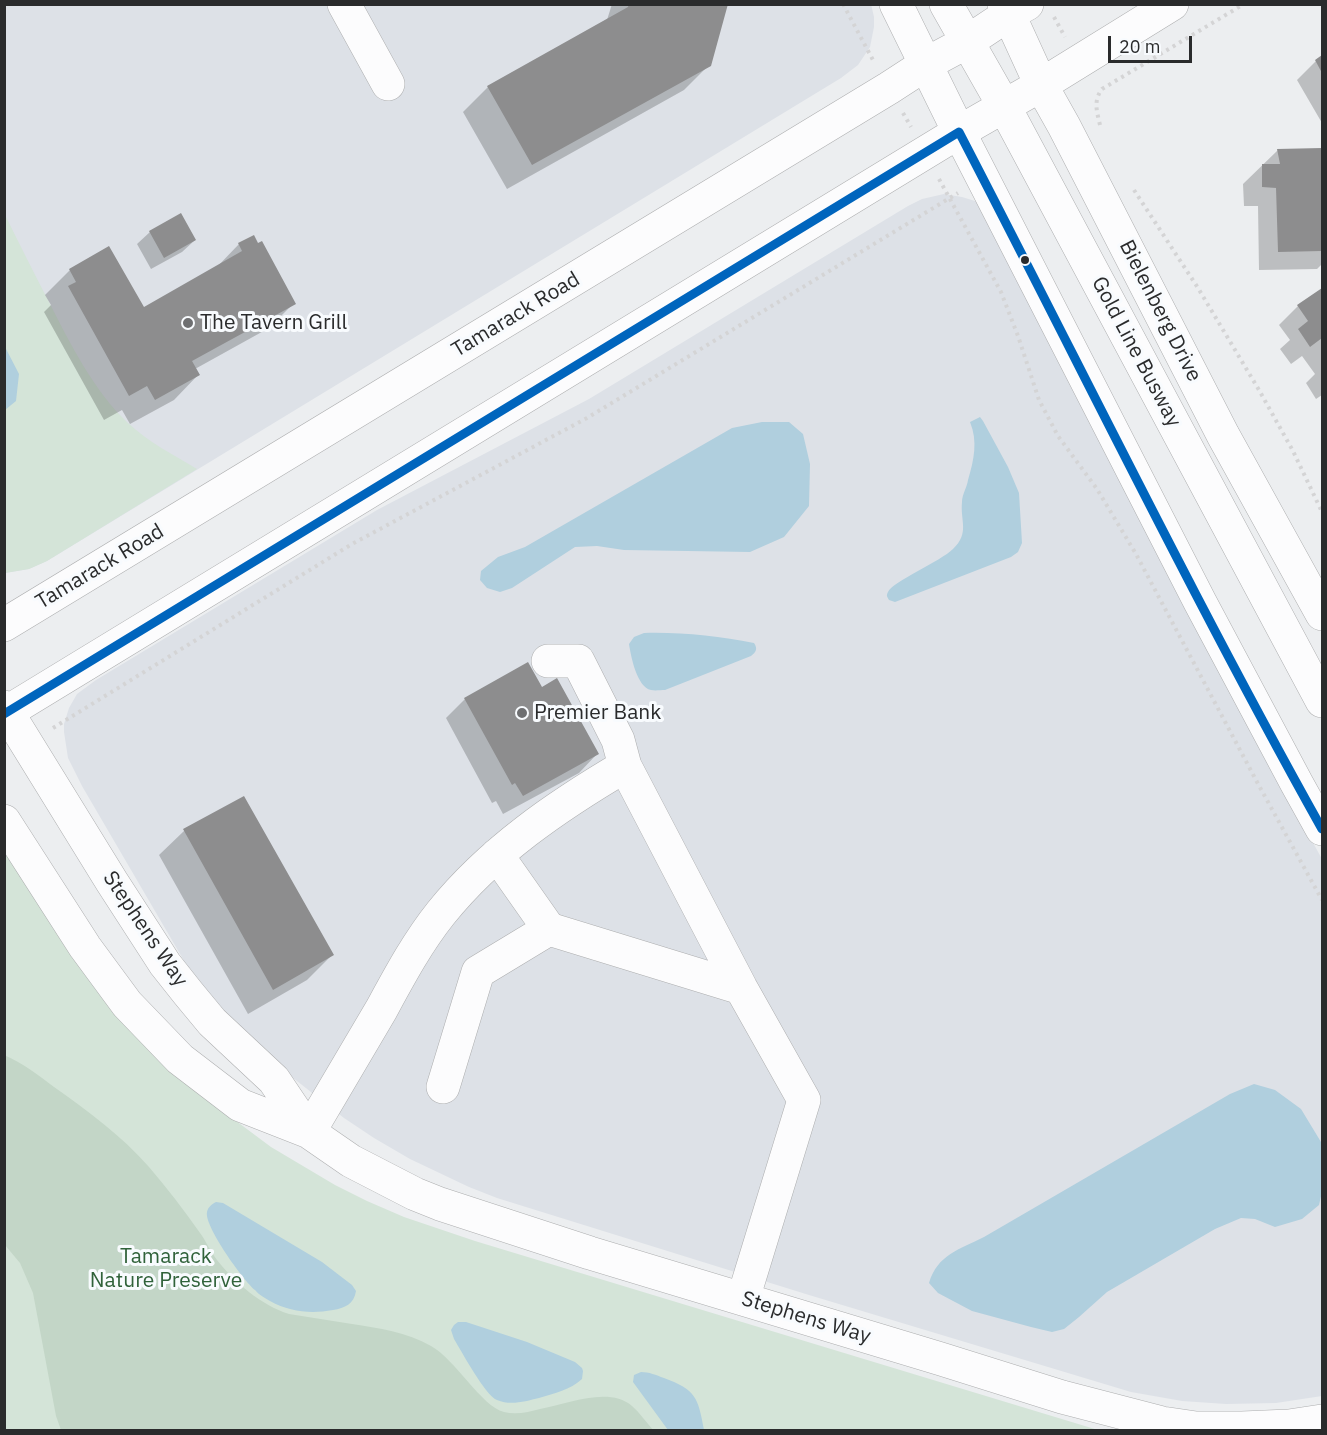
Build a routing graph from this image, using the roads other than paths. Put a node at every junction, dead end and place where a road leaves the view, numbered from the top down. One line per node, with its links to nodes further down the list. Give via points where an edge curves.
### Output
1 (344, 4): 8 (street)
2 (896, 4): 7 (street)
3 (946, 4): 6 (street, Gold Line Busway)
4 (1172, 4): 9 (street)
5 (1013, 8): 6 (street, Tamarack Road); 9 (street, Bielenberg Drive)
6 (967, 42): 7 (street, Tamarack Road); 10 (street, Gold Line Busway)
7 (926, 64): 11 (street); 13 (street, Tamarack Road)
8 (388, 84)
9 (1041, 85): 10 (street); 12 (street, Bielenberg Drive, via 1223,435)
10 (1004, 106): 11 (street); 15 (street, Gold Line Busway)
11 (959, 132): 16 (street); 19 (street, via 1200,602)
12 (1323, 614)
13 (4, 625)
14 (548, 661): 17 (street, via 578,661 618,740)
15 (1323, 701)
16 (6, 711): 24 (street, Stephens Way, via 165,963 212,1022 274,1080)
17 (625, 766): 20 (street, via 542,818); 22 (street)
18 (4, 821): 24 (street, Stephens Way, via 85,947 128,1004 180,1059 240,1105)
19 (1323, 829)
20 (497, 855): 21 (street); 24 (street, via 464,887 422,940)
21 (549, 929): 22 (street); 23 (street, via 478,972)
22 (741, 988): 25 (street, via 804,1100)
23 (443, 1088)
24 (309, 1132): 25 (street, Stephens Way, via 351,1161 440,1204)
25 (743, 1299): 26 (street, Stephens Way, via 1062,1397 1161,1423 1242,1428)
26 (1323, 1420)

